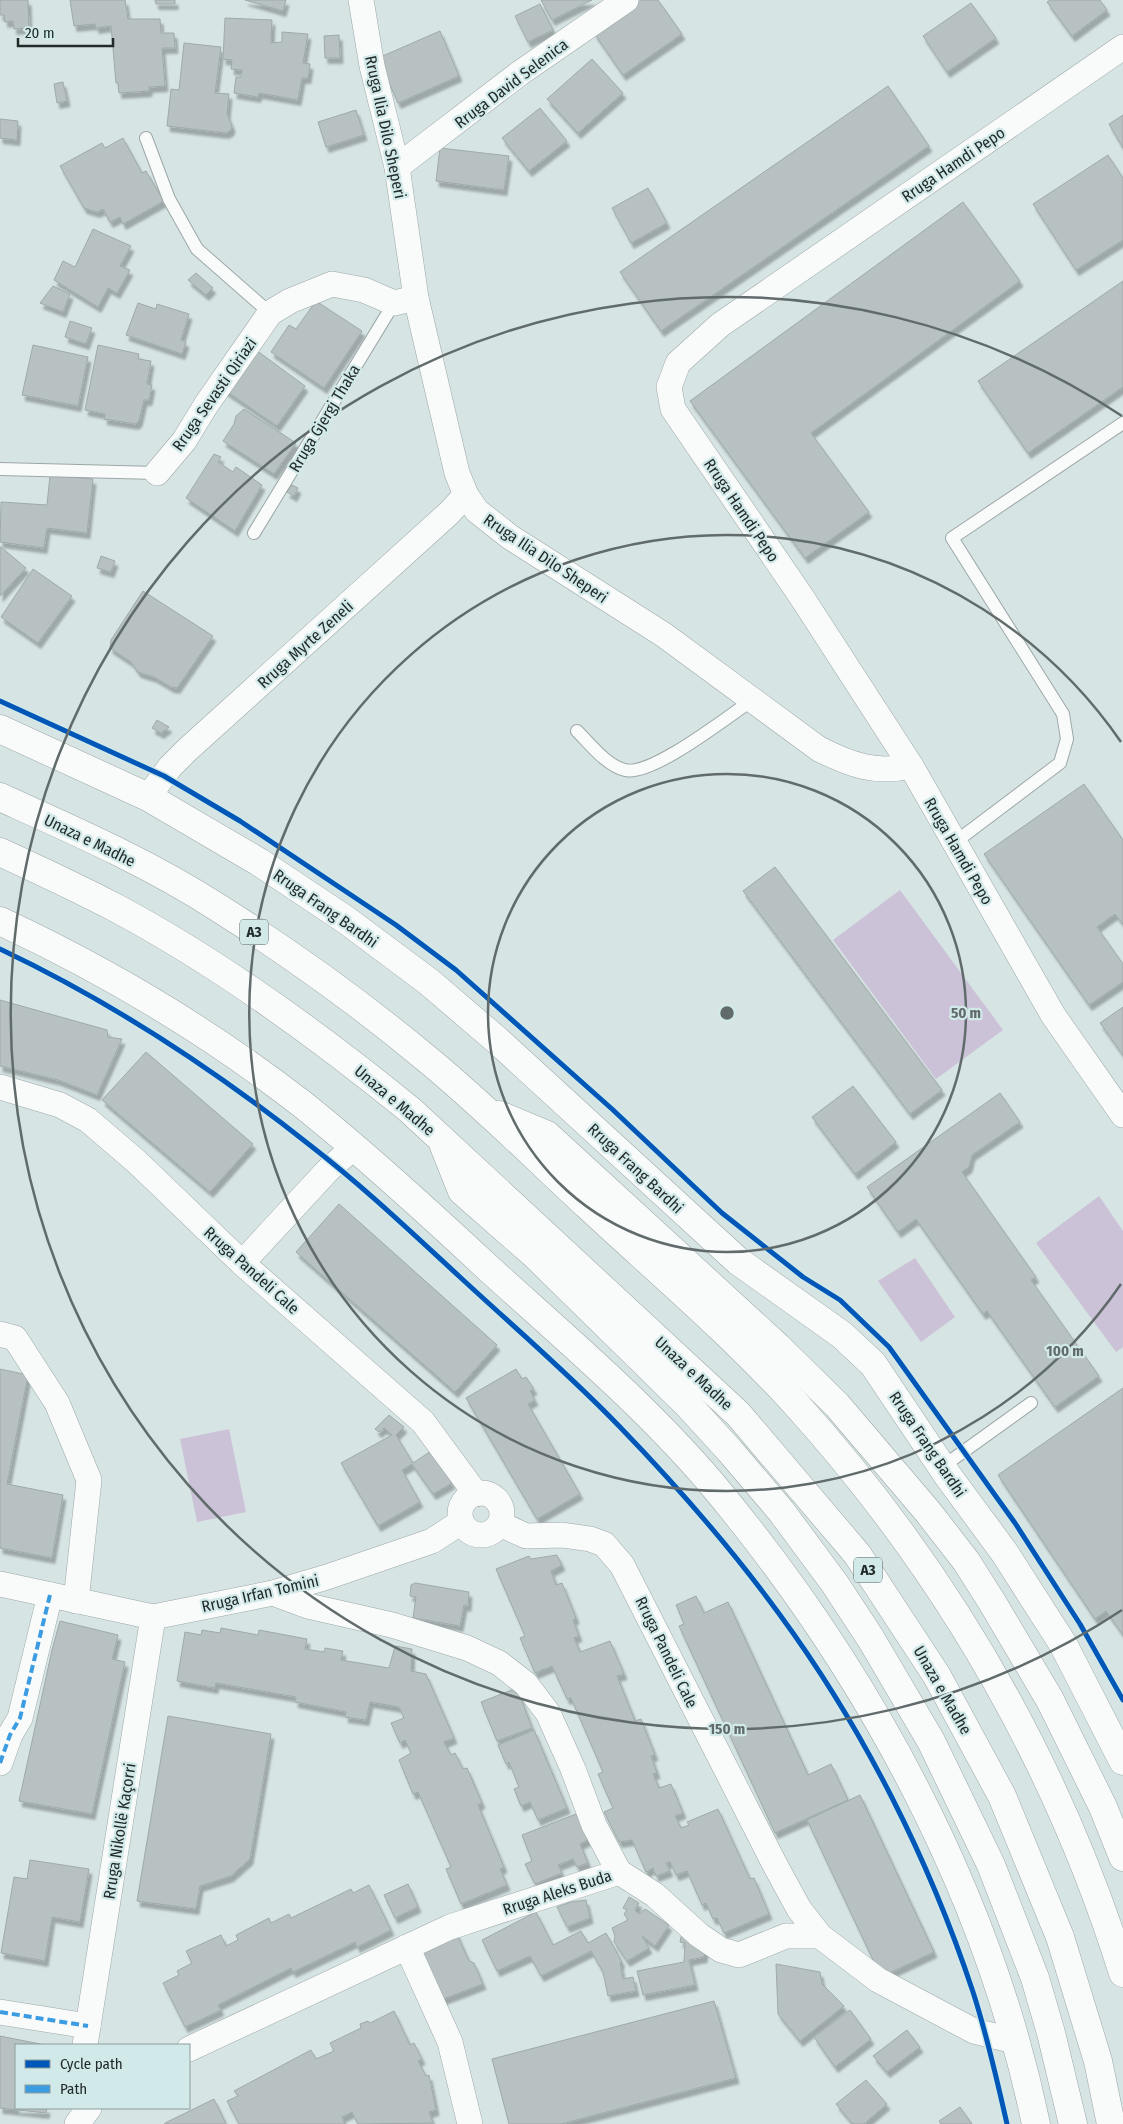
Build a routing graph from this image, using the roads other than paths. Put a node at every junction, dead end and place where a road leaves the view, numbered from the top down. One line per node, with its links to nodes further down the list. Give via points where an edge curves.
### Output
1 (361, 0): 5 (street, Rruga Ilia Dilo Sheperi, via 372,66)
2 (626, 0): 5 (street, Rruga David Selenica, via 520,73)
3 (1123, 48): 16 (street, Rruga Hamdi Pepo, via 720,325 678,363 670,387 673,409 801,596)
4 (146, 138): 7 (lane, via 169,199 197,249)
5 (397, 167): 6 (street, Rruga Ilia Dilo Sheperi)
6 (405, 300): 7 (street, Rruga Sevasti Qiriazi, via 332,284); 11 (street, Rruga Ilia Dilo Sheperi); 12 (lane, Rruga Gjergj Thaka)
7 (270, 313): 10 (street, Rruga Sevasti Qiriazi, via 184,440)
8 (1123, 423): 19 (lane, via 952,538 1063,714 1067,739 1060,763)
9 (0, 469): 10 (lane, Rruga Sevasti Qiriazi)
10 (157, 473)
11 (466, 495): 13 (street, Rruga Ilia Dilo Sheperi, via 477,511 510,537 664,635); 18 (street, Rruga Myrte Zeneli, via 187,750)
12 (254, 534)
13 (751, 701): 15 (lane, via 652,766 637,771 614,765); 16 (street, Rruga Ilia Dilo Sheperi, via 819,749 845,762 872,769)
14 (0, 729): 18 (main road, Rruga Frang Bardhi)
15 (577, 731)
16 (910, 766): 19 (street, Rruga Hamdi Pepo)
17 (0, 797): 23 (main road, Unaza e Madhe / A3, via 156,872 214,905 333,985 429,1060)
18 (148, 798): 30 (main road, Rruga Frang Bardhi, via 259,862 346,920 429,982 738,1261 842,1335 873,1364)
19 (954, 843): 24 (street, Rruga Hamdi Pepo, via 1053,1015)
20 (0, 852): 25 (main road, Unaza e Madhe / A3, via 117,909 215,967 355,1065)
21 (0, 921): 26 (main road, via 100,970 152,1001 227,1050)
22 (0, 1087): 27 (street, Rruga Pandeli Cale, via 60,1105 88,1120 137,1162)
23 (481, 1107): 41 (main road, via 547,1135 778,1347 870,1443 928,1512 992,1602 1079,1756); 45 (main road, Unaza e Madhe / A3, via 731,1338 792,1399 878,1501 922,1560 1026,1733 1089,1874)
24 (1123, 1115)
25 (440, 1138): 56 (main road, via 462,1191 535,1255 730,1451 797,1533 871,1639 931,1742 991,1866 1035,1978 1052,2033); 57 (main road, Unaza e Madhe / A3, via 738,1414 858,1554 936,1676 1002,1796 1060,1937 1098,2061)
26 (354, 1147): 27 (street, via 328,1170); 48 (main road, via 631,1400 711,1483 776,1566 851,1676 911,1781 980,1934)
27 (242, 1263): 31 (street, Rruga Pandeli Cale, via 423,1422)
28 (0, 1334): 37 (street, via 15,1338 57,1403 89,1480)
29 (1031, 1403): 30 (lane)
30 (942, 1466): 39 (main road, Rruga Frang Bardhi, via 1004,1552 1063,1644)
31 (476, 1494): 32 (street, via 469,1496 461,1508); 33 (street, via 496,1498 503,1511)
32 (462, 1522): 33 (street, via 470,1533 484,1536); 35 (street, Rruga Irfan Tomini, via 432,1541)
33 (500, 1524): 43 (street, Rruga Pandeli Cale, via 526,1536 562,1535 590,1539 604,1544 622,1565 774,1863 799,1909)
34 (0, 1584): 36 (street, Rruga Irfan Tomini)
35 (273, 1593): 38 (street, Rruga Irfan Tomini); 42 (street, via 308,1606 392,1625 467,1648 499,1663 526,1684 548,1713 594,1825)
36 (50, 1595): 37 (street, Rruga Irfan Tomini); 40 (street, via 20,1718 10,1734)
37 (76, 1602): 38 (street, Rruga Irfan Tomini)
38 (153, 1616): 47 (street, Rruga Nikollë Kaçorri)
39 (1123, 1760)
40 (0, 1763)
41 (1123, 1856)
42 (619, 1872): 43 (street, Rruga Aleks Buda, via 654,1895 721,1950 739,1955 786,1936); 44 (street, Rruga Aleks Buda, via 450,1927)
43 (820, 1936): 48 (street, via 878,1980 974,2031)
44 (407, 1947): 49 (street, Rruga Aleks Buda); 54 (street, via 450,2042)
45 (1123, 1973)
46 (0, 2012): 47 (street)
47 (87, 2036)
48 (1015, 2041): 55 (main road)
49 (190, 2049)
50 (75, 2109): 52 (street)
51 (88, 2109): 53 (street)
52 (73, 2124)
53 (77, 2124)
54 (470, 2124)
55 (1036, 2124)
56 (1073, 2124)
57 (1111, 2124)

